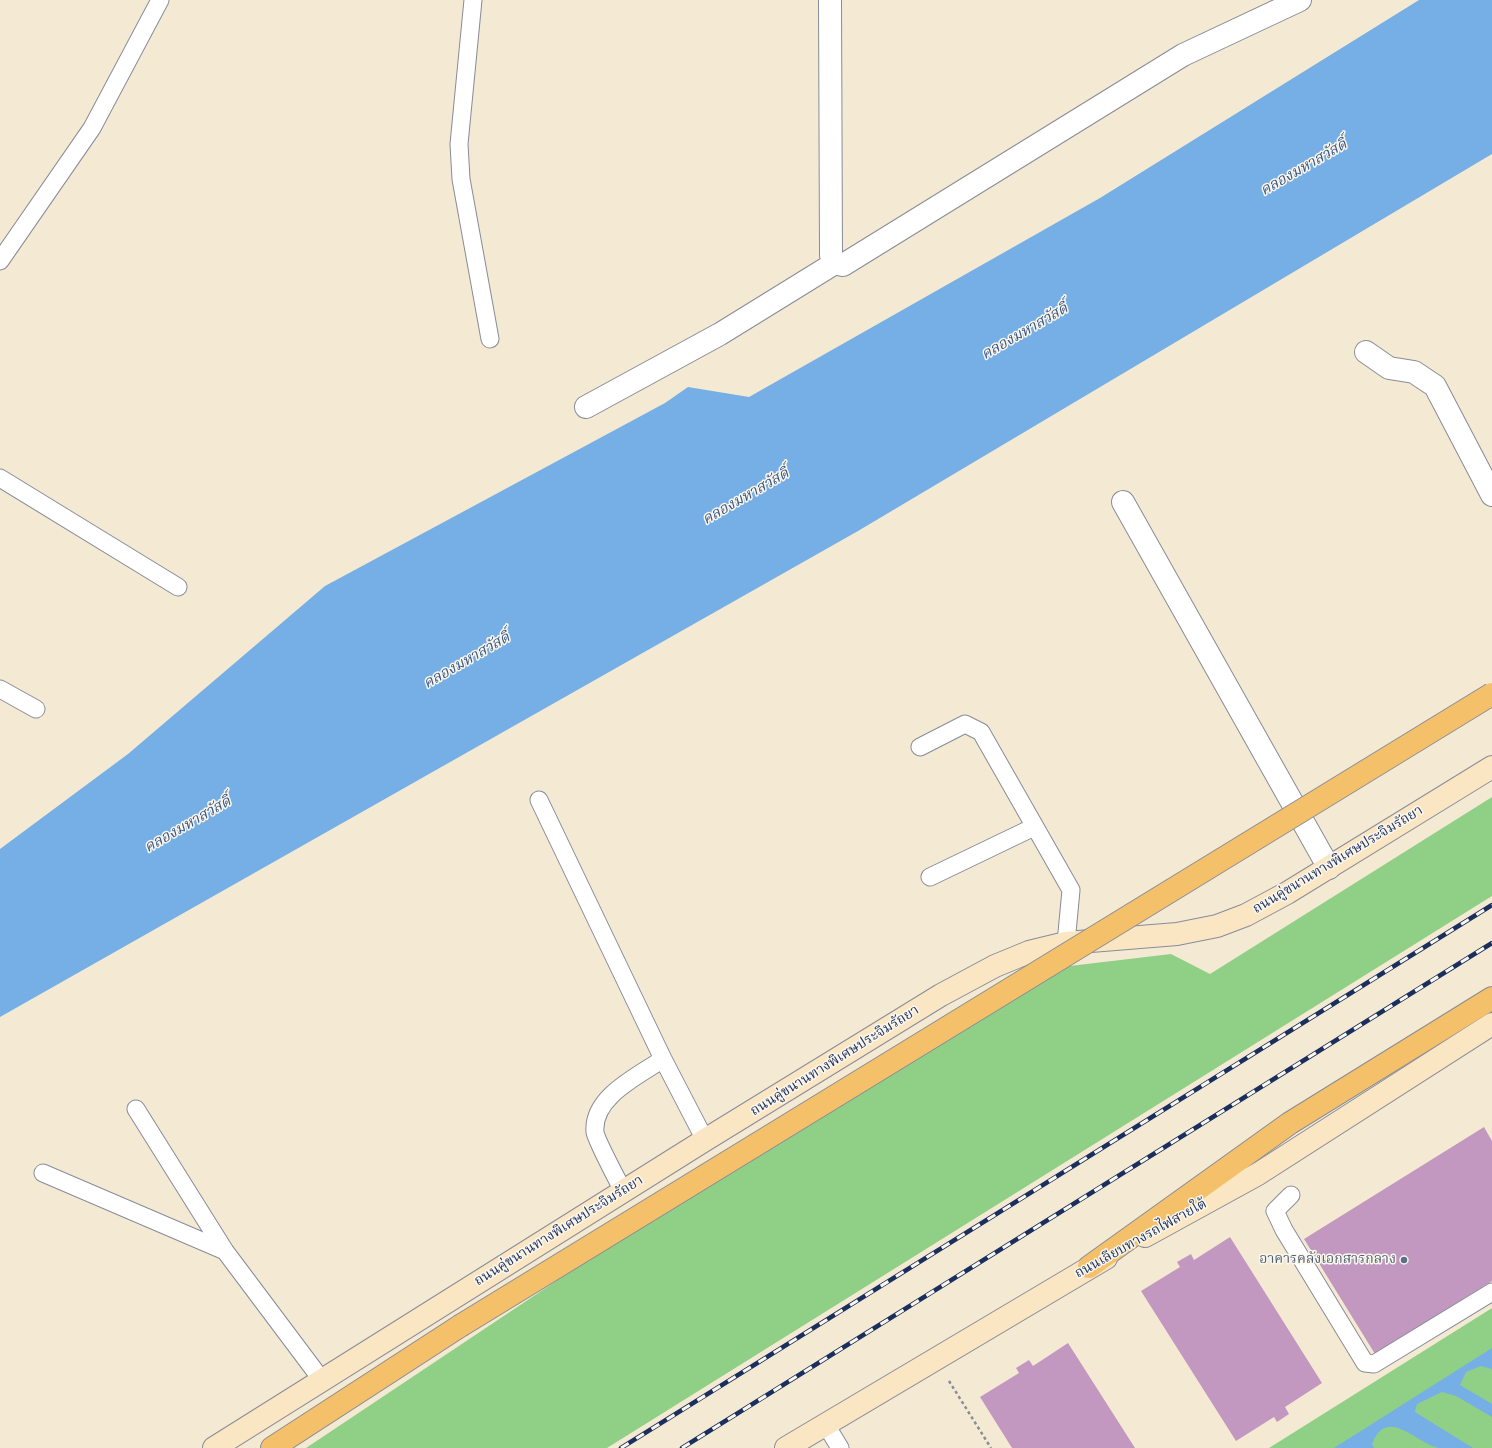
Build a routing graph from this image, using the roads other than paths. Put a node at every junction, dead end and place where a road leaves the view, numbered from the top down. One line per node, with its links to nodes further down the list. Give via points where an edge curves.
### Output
1 (160, 0): 5 (lane, via 92,128)
2 (473, 0): 7 (lane, via 459,144 461,179)
3 (830, 0): 6 (street, via 831,255)
4 (1300, 0): 6 (street, via 1183,55 843,265)
5 (0, 261)
6 (835, 263): 9 (street, via 720,334)
7 (490, 339)
8 (1366, 352): 11 (street, via 1389,368 1414,372 1435,386)
9 (586, 407)
10 (0, 478): 13 (lane)
11 (1492, 496)
12 (1123, 502): 21 (street)
13 (178, 587)
14 (0, 689): 16 (lane)
15 (1492, 694): 38 (highway, bridge, via 460,1326)
16 (36, 709)
17 (920, 747): 20 (lane, via 965,724 981,732)
18 (1492, 767): 21 (main road, ถนนคู่ขนานทางพิเศษประจิมรัถยา)
19 (539, 800): 26 (lane)
20 (1034, 827): 22 (lane); 23 (lane, via 1071,890)
21 (1328, 868): 23 (main road, ถนนคู่ขนานทางพิเศษประจิมรัถยา, via 1246,915 1217,926 1142,938)
22 (930, 877)
23 (1066, 943): 28 (main road, ถนนคู่ขนานทางพิเศษประจิมรัถยา, via 1029,952 995,966 941,995)
24 (1492, 998): 33 (highway, via 1290,1123)
25 (1492, 1024): 33 (main road, ถนนเลียบทางรถไฟสายใต้, via 1258,1174)
26 (663, 1059): 28 (lane); 30 (lane, via 610,1095 598,1114 595,1133)
27 (136, 1109): 32 (lane)
28 (705, 1140): 30 (main road, ถนนคู่ขนานทางพิเศษประจิมรัถยา)
29 (43, 1173): 32 (lane)
30 (623, 1191): 35 (main road, ถนนคู่ขนานทางพิเศษประจิมรัถยา)
31 (1291, 1195): 34 (lane, via 1275,1211 1365,1363 1374,1364)
32 (225, 1251): 35 (lane)
33 (1090, 1267): 36 (main road, ถนนเลียบทางรถไฟสายใต้)
34 (1492, 1292)
35 (321, 1379): 37 (main road, ถนนคู่ขนานทางพิเศษประจิมรัถยา)
36 (826, 1425): 39 (main road, ถนนเลียบทางรถไฟสายใต้); 40 (lane)
37 (214, 1448)
38 (272, 1448)
39 (786, 1448)
40 (840, 1448)

